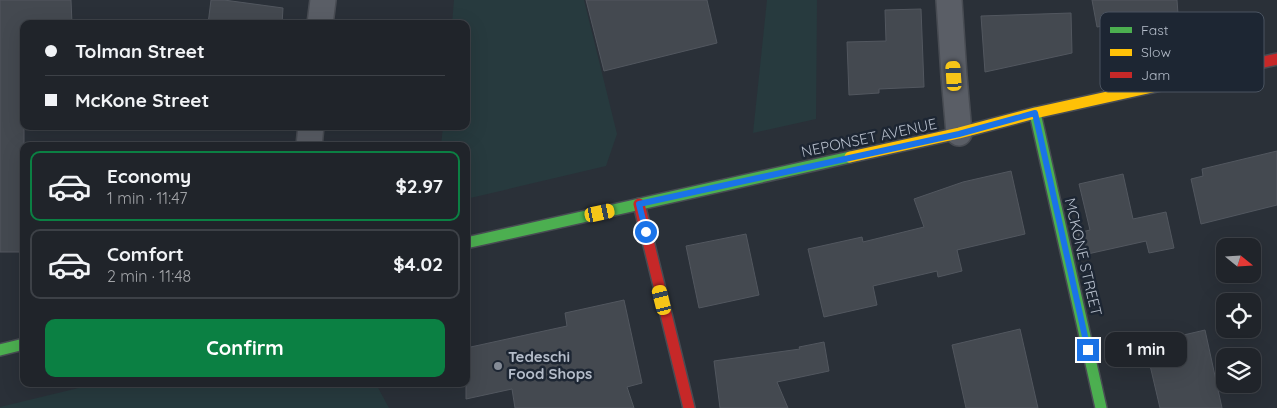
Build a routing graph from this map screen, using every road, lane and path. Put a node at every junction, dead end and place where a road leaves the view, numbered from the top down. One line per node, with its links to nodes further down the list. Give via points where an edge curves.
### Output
1 (323, 0): 3 (street)
2 (949, 0): 8 (street)
3 (320, 20)
4 (1277, 59): 5 (main road, NEPONSET AVENUE)
5 (1264, 62)
6 (1129, 92): 7 (main road, NEPONSET AVENUE)
7 (1035, 113): 8 (main road, NEPONSET AVENUE); 14 (main road, MCKONE STREET)
8 (959, 134): 9 (main road, NEPONSET AVENUE)
9 (639, 204): 10 (main road, NEPONSET AVENUE); 13 (main road)
10 (470, 242)
11 (20, 345): 12 (main road)
12 (0, 350)
13 (689, 408)
14 (1101, 408)

